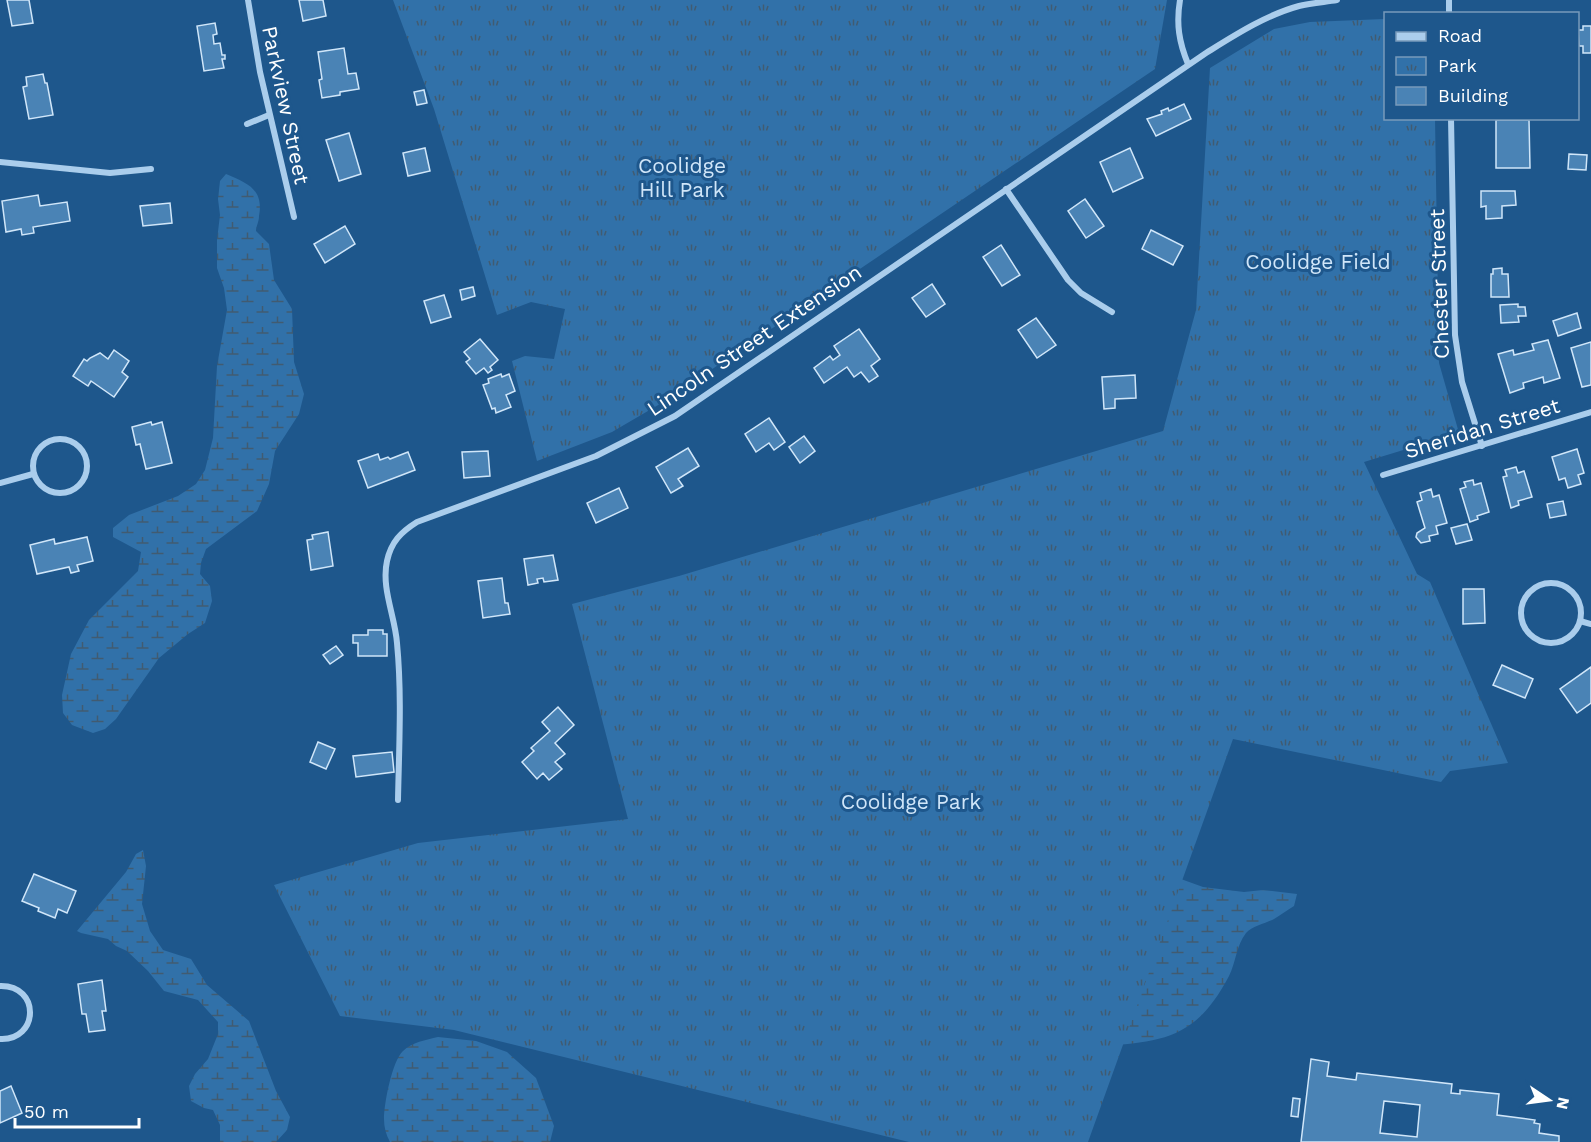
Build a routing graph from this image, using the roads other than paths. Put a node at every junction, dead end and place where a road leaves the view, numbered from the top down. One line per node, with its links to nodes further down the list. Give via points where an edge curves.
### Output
1 (248, 0): 5 (street, Parkview Street)
2 (1180, 0): 4 (street, via 1177,25)
3 (1337, 0): 4 (street, Lincoln Street Extension, via 1300,6 1264,19)
4 (1188, 64): 10 (street, Lincoln Street Extension)
5 (269, 115): 7 (street); 11 (street, Parkview Street)
6 (1451, 120): 14 (street, Chester Street, via 1456,345 1468,407)
7 (247, 124)
8 (0, 162): 9 (street, via 110,173)
9 (151, 169)
10 (1006, 189): 12 (street, via 1068,280); 20 (street, Lincoln Street Extension, via 675,416 596,456 417,522 400,534 390,552 385,576 398,644)
11 (294, 217)
12 (1112, 312)
13 (1591, 412): 14 (street, Sheridan Street)
14 (1482, 446): 16 (street, Sheridan Street)
15 (33, 474): 15 (street, via 34,456 39,448 56,439 75,443 87,461 84,480 68,493 50,492); 17 (street)
16 (1383, 475)
17 (0, 483)
18 (1580, 621): 18 (street, via 1579,601 1572,591 1554,583 1530,590 1522,604 1524,627 1537,640 1547,643 1564,640); 19 (street)
19 (1591, 624)
20 (398, 800)
21 (0, 986): 22 (street, via 17,989 26,998 30,1017 21,1033)
22 (0, 1039)

